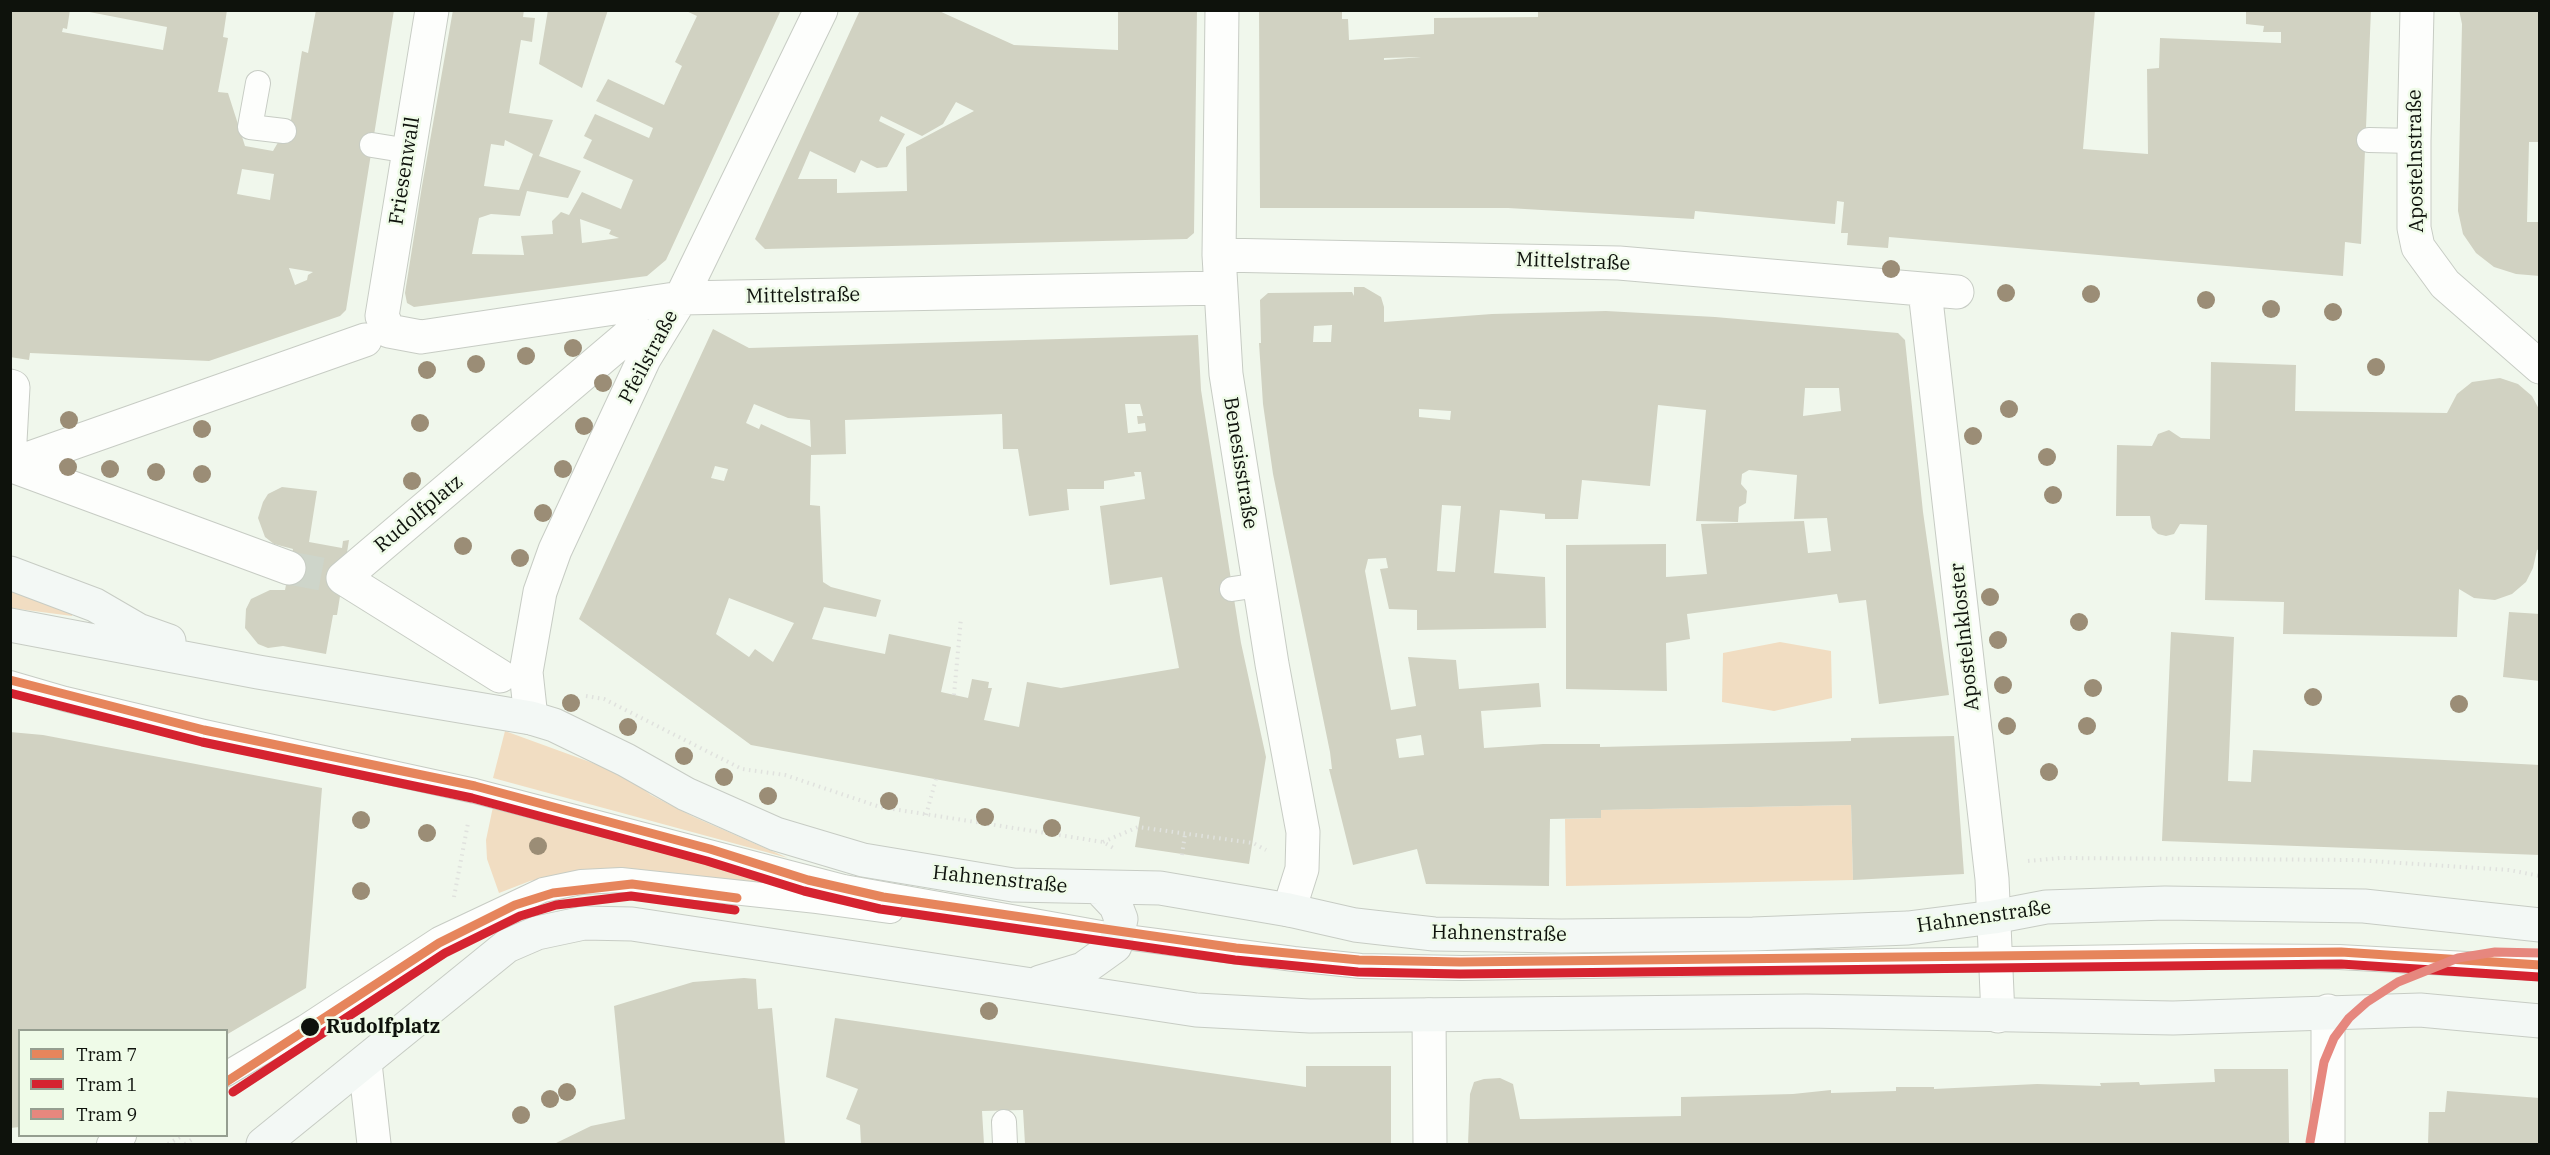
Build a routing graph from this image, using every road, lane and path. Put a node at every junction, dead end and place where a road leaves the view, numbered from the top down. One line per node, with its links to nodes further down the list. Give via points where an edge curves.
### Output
1 (432, 10): 10 (street, Friesenwall)
2 (821, 10): 14 (street, Pfeilstraße)
3 (1222, 10): 11 (street, Benesisstraße)
4 (2416, 10): 8 (street, Apostelnstraße)
5 (258, 83): 6 (lane, via 250,127)
6 (284, 131)
7 (2369, 140): 8 (lane)
8 (2414, 141): 17 (street, Apostelnstraße, via 2414,228 2418,247 2445,284)
9 (372, 145): 10 (lane)
10 (409, 151): 16 (street, Friesenwall)
11 (1219, 255): 12 (street, Benesisstraße); 13 (street, Mittelstraße, via 1619,263)
12 (1220, 288): 14 (street, Mittelstraße); 38 (street, Benesisstraße, via 1246,587 1303,832 1302,869)
13 (1941, 291): 36 (street, Apostelnkloster)
14 (681, 298): 16 (street, Mittelstraße, via 421,337); 27 (street, Pfeilstraße, via 644,359 555,550 540,592)
15 (635, 330): 27 (street, Rudolfplatz, via 343,578)
16 (377, 335): 20 (street)
17 (2540, 367)
18 (10, 386): 19 (street)
19 (10, 441)
20 (10, 465): 21 (street)
21 (289, 568)
22 (10, 573): 25 (main road, via 96,605 138,630)
23 (961, 618): 28 (path)
24 (10, 626): 25 (main road)
25 (258, 672): 27 (main road, Hahnenstraße, via 493,710)
26 (10, 683): 30 (lane, via 180,727)
27 (519, 694): 31 (path, via 604,699 742,769 785,775 880,807); 37 (main road, Hahnenstraße, via 564,730 686,794 776,834 863,860 1013,885)
28 (954, 694)
29 (936, 779): 31 (path)
30 (475, 791): 40 (path, via 453,894); 42 (lane, via 844,887)
31 (926, 815): 32 (path, via 1103,842 1138,827)
32 (1185, 834): 33 (path); 34 (path)
33 (1253, 843)
34 (1182, 854)
35 (2540, 876): 36 (path, via 2509,870 2355,860 2060,858 2019,862)
36 (1992, 879): 39 (street, Apostelnkloster)
37 (1099, 888): 38 (main road, Hahnenstraße, via 1160,888); 42 (main road, via 1116,906 1121,919)
38 (1289, 909): 39 (main road, Hahnenstraße, via 1355,926 1434,934 1561,936 1908,928)
39 (1994, 917): 41 (main road, Hahnenstraße, via 2046,906 2214,903 2364,906); 43 (street, Apostelnkloster)
40 (469, 925): 42 (lane, via 543,890 581,882 621,880 817,901); 52 (lane, via 439,939 306,1027)
41 (2540, 925)
42 (1116, 941): 43 (lane, via 1271,969 1395,977 1740,978); 46 (main road, via 1083,969)
43 (1996, 966): 44 (lane, via 2339,957); 45 (lane, via 2460,974); 49 (street, Apostelnkloster)
44 (2540, 968)
45 (2540, 980)
46 (1032, 985): 48 (main road, via 1196,1010 1310,1016); 51 (main road, via 632,924 584,923 537,933 507,946)
47 (2328, 1011): 49 (main road, via 2173,1018); 50 (main road, via 2420,1010); 58 (street)
48 (1429, 1015): 49 (main road, via 1818,1011); 57 (street)
49 (1998, 1016)
50 (2540, 1021)
51 (365, 1063): 55 (main road); 56 (street)
52 (228, 1073)
53 (194, 1138): 54 (path)
54 (185, 1144)
55 (263, 1144)
56 (374, 1144)
57 (1430, 1144)
58 (2328, 1144)

